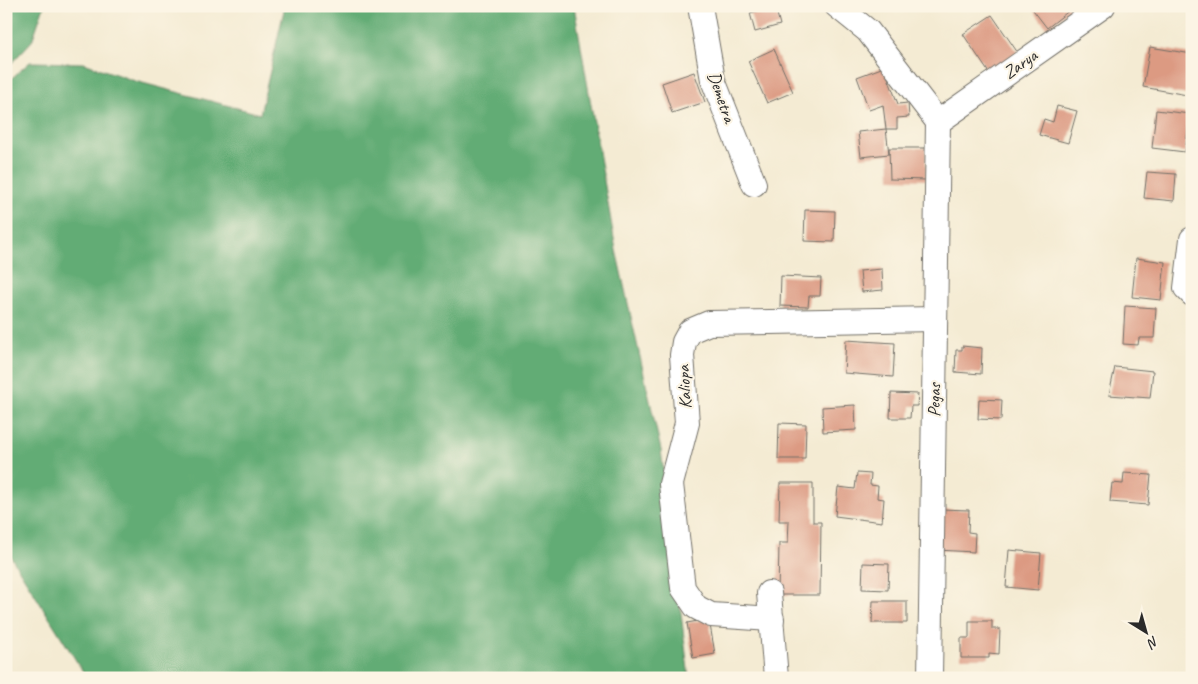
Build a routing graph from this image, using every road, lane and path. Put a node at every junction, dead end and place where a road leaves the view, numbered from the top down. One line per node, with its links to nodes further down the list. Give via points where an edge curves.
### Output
1 (700, 6): 5 (street, Demetra, via 713,80)
2 (837, 6): 4 (street, via 868,31)
3 (1103, 6): 4 (street, Zarya)
4 (938, 122): 8 (street, Pegas)
5 (754, 184)
6 (1192, 239): 7 (street, via 1186,288)
7 (1192, 294)
8 (935, 319): 10 (street, Kaliopa, via 709,323 690,331 684,342 686,423 671,484 683,588 696,607 711,615); 12 (street, Pegas)
9 (769, 593): 10 (street)
10 (772, 619): 11 (street)
11 (776, 678)
12 (930, 678)

